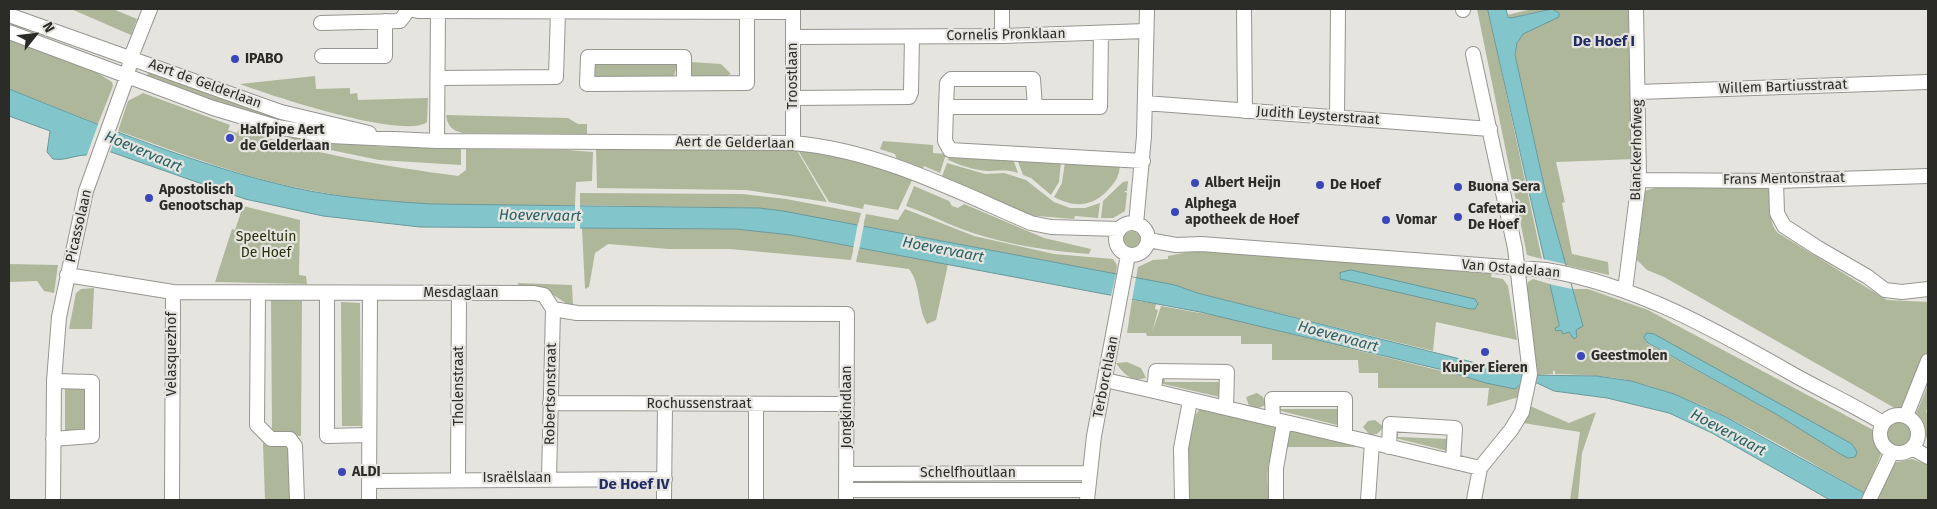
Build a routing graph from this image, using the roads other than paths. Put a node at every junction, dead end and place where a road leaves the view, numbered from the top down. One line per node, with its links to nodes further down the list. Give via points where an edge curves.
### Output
1 (150, 9): 25 (street, Picassolaan)
2 (409, 9): 11 (street); 15 (street, via 400,21)
3 (1002, 9): 20 (street)
4 (1147, 9): 17 (street)
5 (1244, 9): 35 (street)
6 (1338, 9): 36 (street)
7 (1636, 9): 30 (street, Blanckerhofweg)
8 (499, 10): 11 (street); 12 (street)
9 (581, 10): 12 (street); 13 (street)
10 (793, 10): 13 (street); 21 (street, Troostlaan)
11 (438, 11): 27 (street)
12 (558, 11): 27 (street, via 556,77)
13 (747, 12): 29 (street, via 747,83)
14 (9, 16): 25 (street, Aert de Gelderlaan)
15 (385, 21): 16 (street); 24 (street, via 385,56)
16 (320, 22)
17 (1146, 31): 19 (street, Cornelis Pronklaan); 32 (street)
18 (9, 32): 26 (street, Aert de Gelderlaan)
19 (1101, 33): 20 (street, Cornelis Pronklaan); 34 (street, via 1100,106)
20 (1002, 36): 22 (street, Cornelis Pronklaan)
21 (793, 37): 22 (street, Cornelis Pronklaan); 31 (street, Troostlaan)
22 (912, 37): 31 (street, via 909,97)
23 (1473, 54): 37 (street)
24 (322, 56)
25 (131, 57): 26 (street, Picassolaan); 38 (street, Aert de Gelderlaan, via 281,112)
26 (127, 77): 38 (street, Aert de Gelderlaan, via 277,127 340,138); 50 (street, Picassolaan, via 96,162)
27 (438, 78): 39 (street)
28 (1928, 82): 30 (street, Willem Bartiusstraat)
29 (684, 83): 29 (street, via 684,57 588,57 587,84)
30 (1638, 92): 43 (street, Blanckerhofweg)
31 (794, 98): 40 (street, Troostlaan)
32 (1146, 103): 35 (street, Judith Leysterstraat); 41 (street)
33 (946, 107): 34 (street); 34 (street, via 947,83 952,79 1021,79 1034,81); 41 (street, via 945,141 950,150)
34 (1035, 107)
35 (1245, 111): 36 (street, Judith Leysterstraat)
36 (1337, 116): 37 (street, Judith Leysterstraat)
37 (1490, 129): 49 (street, via 1515,248)
38 (404, 140): 39 (street, Aert de Gelderlaan)
39 (437, 141): 40 (street, Aert de Gelderlaan)
40 (793, 143): 46 (street, Aert de Gelderlaan, via 873,158 1031,223)
41 (1142, 161): 45 (street)
42 (1928, 176): 44 (street, Frans Mentonstraat)
43 (1639, 180): 44 (street, Frans Mentonstraat); 52 (street, Blanckerhofweg)
44 (1776, 180): 51 (street, via 1777,213 1784,226 1885,290)
45 (1136, 224): 46 (street, via 1126,224); 47 (street, via 1146,232)
46 (1118, 236): 48 (street, via 1120,249)
47 (1148, 240): 48 (street, via 1142,252); 49 (street, Van Ostadelaan, via 1176,246 1201,244)
48 (1128, 255): 60 (street, Terborchlaan)
49 (1516, 269): 52 (street, Van Ostadelaan, via 1568,274); 81 (street, via 1530,379 1522,412)
50 (67, 275): 53 (street, Mesdaglaan); 61 (street, Picassolaan, via 59,316)
51 (1928, 289)
52 (1625, 290): 71 (street, Van Ostadelaan, via 1702,323)
53 (172, 292): 56 (street, Mesdaglaan); 92 (street, Velasquezhof)
54 (370, 293): 55 (street, Mesdaglaan); 57 (street, Mesdaglaan); 72 (street)
55 (459, 293): 58 (street, Mesdaglaan, via 534,293 544,295); 85 (street, Tholenstraat)
56 (258, 294): 57 (street, Mesdaglaan); 93 (street, via 258,425 270,439 290,439 295,446)
57 (327, 294): 72 (street, via 327,436)
58 (553, 309): 64 (street, Robertsonstraat); 67 (street, Jongkindlaan, via 577,313 847,314)
59 (1928, 361): 69 (street)
60 (1106, 380): 62 (street); 82 (street, Terborchlaan)
61 (54, 381): 74 (street, Picassolaan); 74 (street, via 92,382 93,426 92,436)
62 (1154, 391): 63 (street); 68 (street, via 1156,371 1227,372)
63 (1190, 401): 68 (street); 97 (street, via 1181,448)
64 (550, 402): 65 (street, Rochussenstraat); 84 (street, Robertsonstraat)
65 (664, 404): 66 (street, Rochussenstraat); 86 (street)
66 (756, 404): 67 (street, Rochussenstraat); 96 (street)
67 (847, 404): 83 (street, Jongkindlaan)
68 (1226, 408): 70 (street)
69 (1906, 416): 71 (street, via 1893,416); 76 (street, via 1915,424)
70 (1278, 421): 73 (street); 73 (street, via 1272,399 1345,399); 98 (street)
71 (1882, 426): 78 (street, via 1881,443)
72 (368, 435): 87 (street)
73 (1345, 436): 75 (street)
74 (53, 439): 91 (street, Picassolaan)
75 (1372, 443): 77 (street); 99 (street)
76 (1919, 446): 78 (street, via 1899,454); 79 (street)
77 (1389, 447): 80 (street); 80 (street, via 1390,424 1456,428)
78 (1892, 452): 90 (street)
79 (1928, 457)
80 (1453, 461): 81 (street)
81 (1480, 468): 100 (street)
82 (1089, 473): 83 (street, Schelfhoutlaan); 89 (street, Terborchlaan)
83 (846, 474): 88 (street, Jongkindlaan)
84 (549, 478): 85 (street, Israëlslaan); 86 (street, Israëlslaan)
85 (458, 479): 87 (street, Israëlslaan)
86 (665, 479): 95 (street)
87 (369, 481): 94 (street)
88 (846, 495): 89 (street, Schelfhoutlaan)
89 (1087, 495)
90 (1870, 498)
91 (53, 500)
92 (172, 500)
93 (296, 500)
94 (369, 500)
95 (664, 500)
96 (756, 500)
97 (1182, 500)
98 (1276, 500)
99 (1368, 500)
100 (1474, 500)

